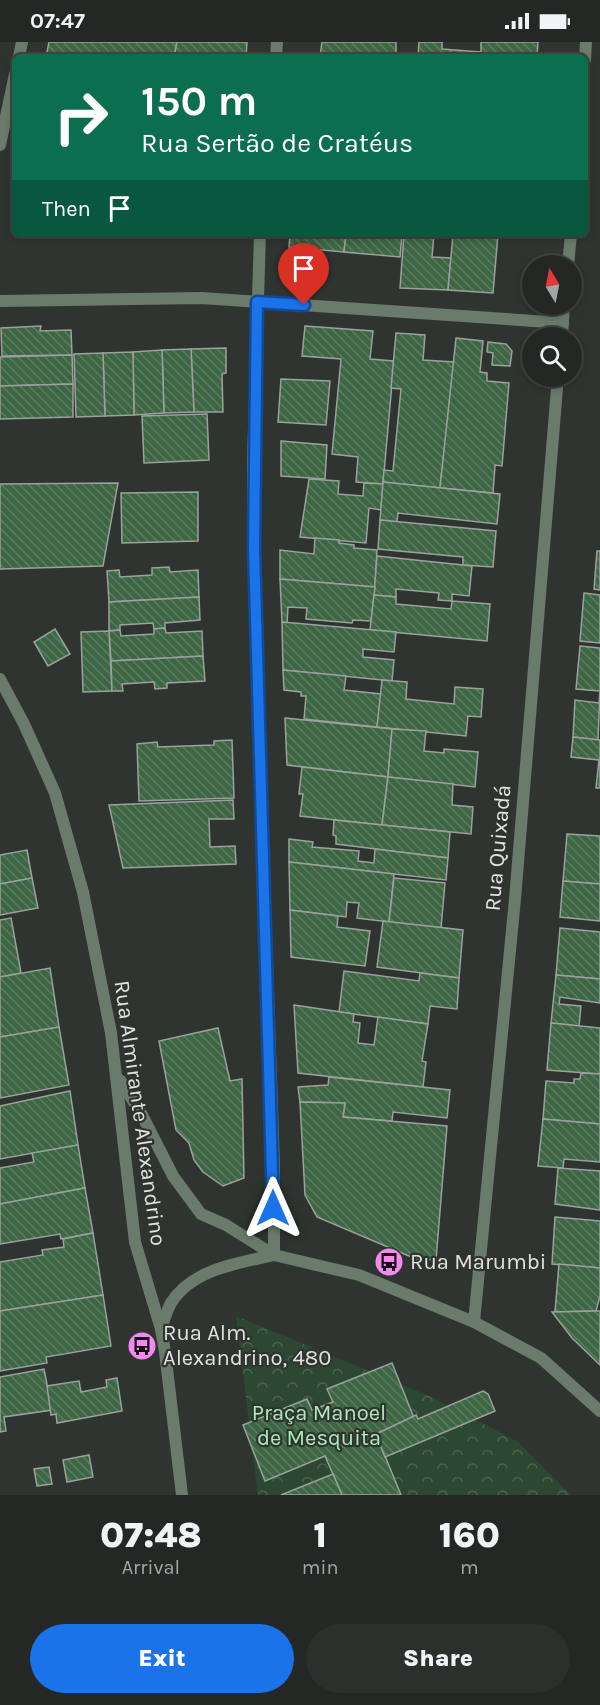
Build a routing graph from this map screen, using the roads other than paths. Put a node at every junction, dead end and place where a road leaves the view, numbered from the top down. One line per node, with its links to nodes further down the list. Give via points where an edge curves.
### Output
1 (12, 88): 2 (street)
2 (0, 145)
3 (260, 237): 7 (street)
4 (571, 237): 5 (street)
5 (569, 255)
6 (0, 301): 7 (street, via 201,298)
7 (257, 302): 9 (street); 14 (street, via 254,548)
8 (563, 315): 9 (street)
9 (563, 323): 10 (street)
10 (563, 327)
11 (557, 387): 15 (street, Rua Quixadá, via 515,899)
12 (0, 679): 13 (street, Rua Almirante Alexandrino, via 55,794 83,892)
13 (118, 1076): 14 (street, via 173,1176 201,1214); 16 (street, Rua Almirante Alexandrino, via 135,1242)
14 (274, 1255): 15 (street, via 359,1275); 16 (street, via 222,1267 192,1283 172,1302)
15 (474, 1322): 17 (street, via 541,1358)
16 (161, 1329): 18 (street, Rua Almirante Alexandrino)
17 (600, 1411)
18 (182, 1495)

